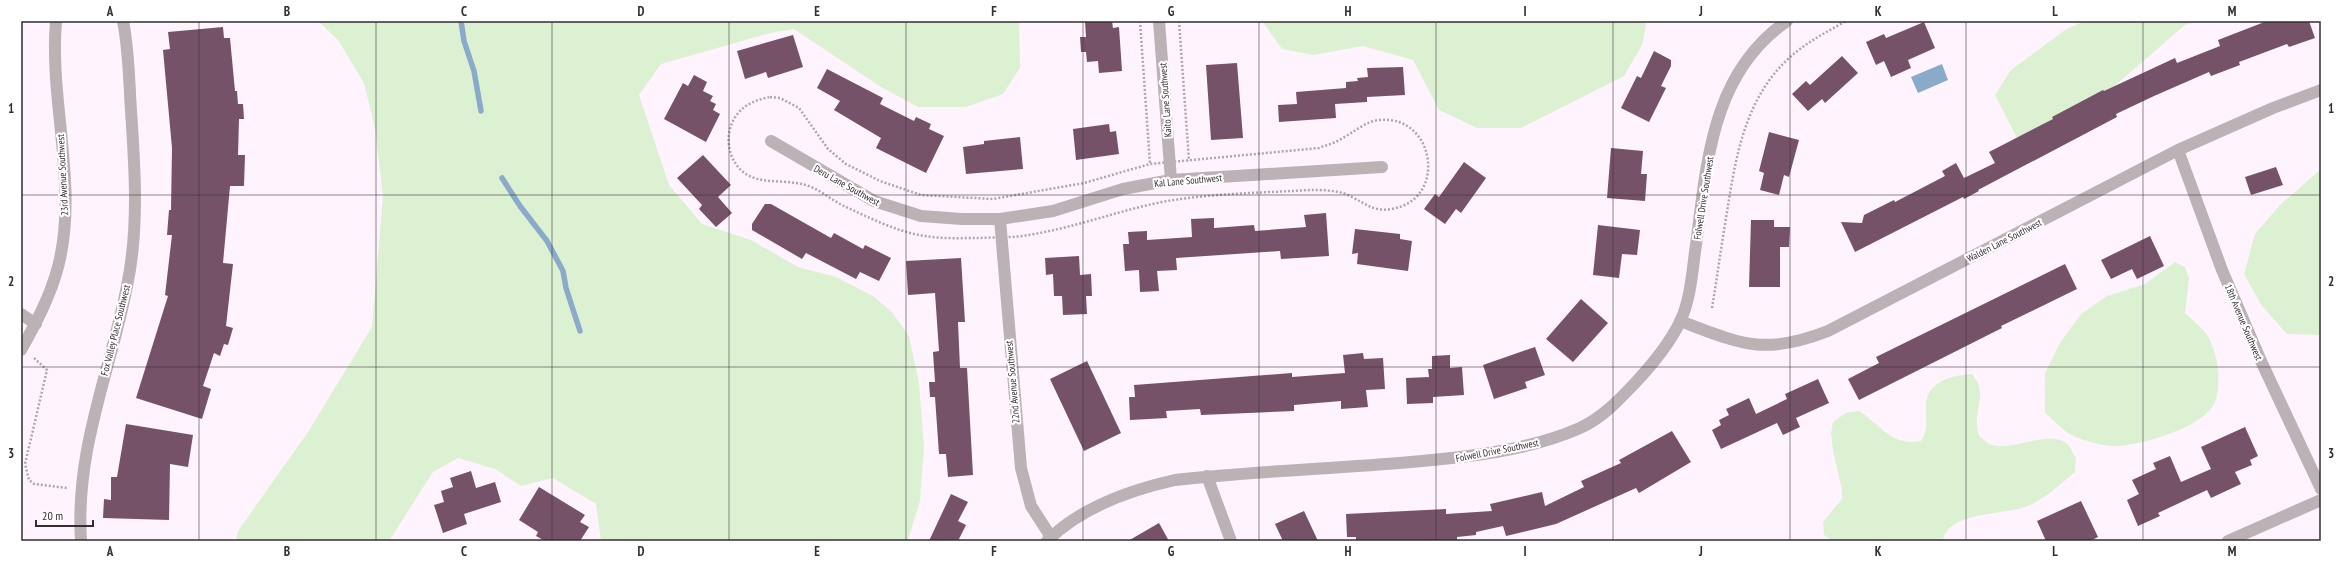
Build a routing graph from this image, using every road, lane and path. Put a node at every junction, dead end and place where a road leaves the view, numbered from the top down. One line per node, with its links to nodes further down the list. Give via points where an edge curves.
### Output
1 (56, 21): 19 (street, 23rd Avenue Southwest, via 55,56 64,223 58,266)
2 (123, 21): 22 (street, Fox Valley Place Southwest, via 128,56 134,164 133,245 123,305 93,416)
3 (1140, 21): 15 (path, via 1150,164 1084,183 993,199 921,195 880,181 846,164 828,149 799,108 780,98 750,103 742,109 731,125 731,154 739,168 756,180 792,182 810,187 842,205 902,231 926,237)
4 (1159, 21): 13 (street, Kaito Lane Southwest)
5 (1179, 21): 11 (path)
6 (1787, 21): 18 (street, Folwell Drive Southwest, via 1752,51 1723,100 1709,158 1690,285)
7 (1846, 21): 16 (path, via 1809,42 1787,60 1773,76 1752,109 1739,145)
8 (2321, 90): 10 (street, Walden Lane Southwest)
9 (771, 141): 14 (street, Deru Lane Southwest, via 848,187 874,201 899,210 941,218)
10 (2178, 150): 18 (street, Walden Lane Southwest, via 1811,338 1769,346 1750,344 1731,340); 23 (street, 18th Avenue Southwest, via 2222,270)
11 (1189, 161)
12 (1382, 167): 13 (street, Kal Lane Southwest)
13 (1170, 180): 14 (street, Kal Lane Southwest, via 1123,189 1052,211)
14 (1000, 219): 25 (street, 22nd Avenue Southwest, via 1021,468 1031,506)
15 (979, 238)
16 (1712, 308)
17 (21, 314): 19 (street)
18 (1680, 321): 21 (street, Folwell Drive Southwest, via 1642,376 1620,398 1580,428 1551,438 1519,447 1449,459)
19 (36, 324): 20 (street, 23rd Avenue Southwest)
20 (24, 352): 22 (path, via 39,360 47,370 27,447 26,473 34,484 42,487)
21 (1207, 476): 25 (street, Folwell Drive Southwest, via 1150,485 1117,498 1068,524); 27 (street)
22 (82, 489): 26 (street, Fox Valley Place Southwest)
23 (2321, 489)
24 (2321, 500): 28 (street)
25 (1049, 539)
26 (81, 541)
27 (1231, 541)
28 (2228, 541)

